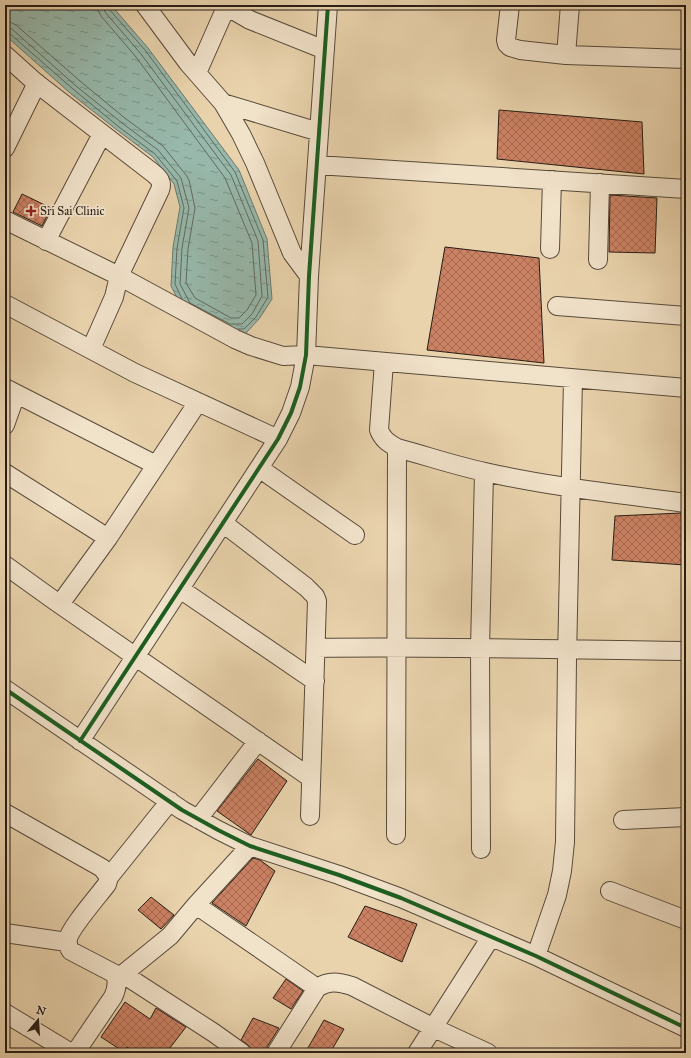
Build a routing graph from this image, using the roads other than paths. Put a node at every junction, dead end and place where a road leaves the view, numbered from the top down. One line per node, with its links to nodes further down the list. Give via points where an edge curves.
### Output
1 (145, 5): 10 (street)
2 (328, 5): 6 (street)
3 (510, 5): 8 (street, via 506,40 510,47)
4 (570, 5): 8 (street)
5 (226, 6): 6 (street, via 250,20); 10 (street)
6 (325, 50): 13 (street)
7 (5, 55): 11 (street)
8 (566, 55): 9 (street)
9 (686, 59)
10 (197, 73): 12 (street)
11 (37, 83): 14 (street); 15 (street)
12 (223, 103): 13 (street); 25 (street, via 255,163 292,254)
13 (319, 132): 16 (street)
14 (102, 134): 21 (street); 24 (street, via 161,180 161,186)
15 (5, 148)
16 (317, 164): 17 (street); 25 (street)
17 (552, 180): 18 (street); 22 (street)
18 (600, 183): 19 (street); 23 (street)
19 (686, 189)
20 (5, 220): 21 (street)
21 (46, 241): 24 (street)
22 (550, 249)
23 (598, 260)
24 (119, 276): 29 (street, via 114,297); 30 (street, via 251,346 283,356)
25 (309, 276): 30 (street)
26 (5, 304): 29 (street)
27 (557, 306): 28 (street)
28 (686, 316)
29 (91, 349): 35 (street)
30 (306, 355): 31 (street); 37 (street, via 300,387)
31 (384, 362): 32 (street); 38 (street, via 379,430 382,437)
32 (573, 379): 33 (street); 43 (street)
33 (686, 388)
34 (10, 391): 36 (street); 39 (street)
35 (198, 402): 37 (street); 39 (street)
36 (5, 425)
37 (278, 439): 40 (street)
38 (397, 448): 41 (street); 51 (street)
39 (156, 465): 47 (street)
40 (259, 468): 45 (street); 46 (street)
41 (484, 472): 43 (street); 53 (street)
42 (5, 473): 47 (street)
43 (570, 488): 44 (street); 54 (street)
44 (686, 503)
45 (223, 523): 49 (street); 52 (street, via 315,596 318,607)
46 (355, 535)
47 (108, 538): 50 (street)
48 (5, 565): 50 (street)
49 (180, 589): 56 (street); 57 (street)
50 (60, 604): 56 (street)
51 (397, 647): 52 (street); 53 (street); 68 (street)
52 (316, 648): 57 (street)
53 (480, 649): 54 (street); 70 (street)
54 (567, 650): 55 (street); 78 (street, via 564,849 558,896)
55 (686, 651)
56 (136, 657): 59 (street); 60 (street)
57 (315, 681): 61 (street)
58 (5, 689): 59 (street)
59 (80, 741): 62 (street)
60 (258, 741): 61 (street); 66 (street)
61 (311, 778): 64 (street)
62 (170, 801): 66 (street); 71 (street)
63 (5, 813): 71 (street, via 102,868)
64 (310, 816)
65 (686, 817): 67 (street)
66 (198, 819): 69 (street)
67 (623, 820)
68 (396, 835)
69 (250, 846): 73 (street); 76 (street, via 401,898)
70 (481, 849)
71 (109, 877): 77 (street, via 107,884 71,932)
72 (610, 891): 74 (street)
73 (196, 905): 79 (street, via 170,936); 80 (street)
74 (686, 920)
75 (5, 933): 77 (street)
76 (491, 937): 78 (street); 82 (street)
77 (67, 942): 79 (street, via 71,951)
78 (536, 956): 83 (street)
79 (120, 976): 86 (street, via 113,997); 87 (street)
80 (317, 988): 82 (street, via 330,982 352,986); 88 (street)
81 (5, 1013): 85 (street)
82 (434, 1028): 84 (street); 89 (street)
83 (686, 1028)
84 (479, 1051)
85 (71, 1053)
86 (75, 1053)
87 (242, 1053)
88 (276, 1053)
89 (416, 1053)

